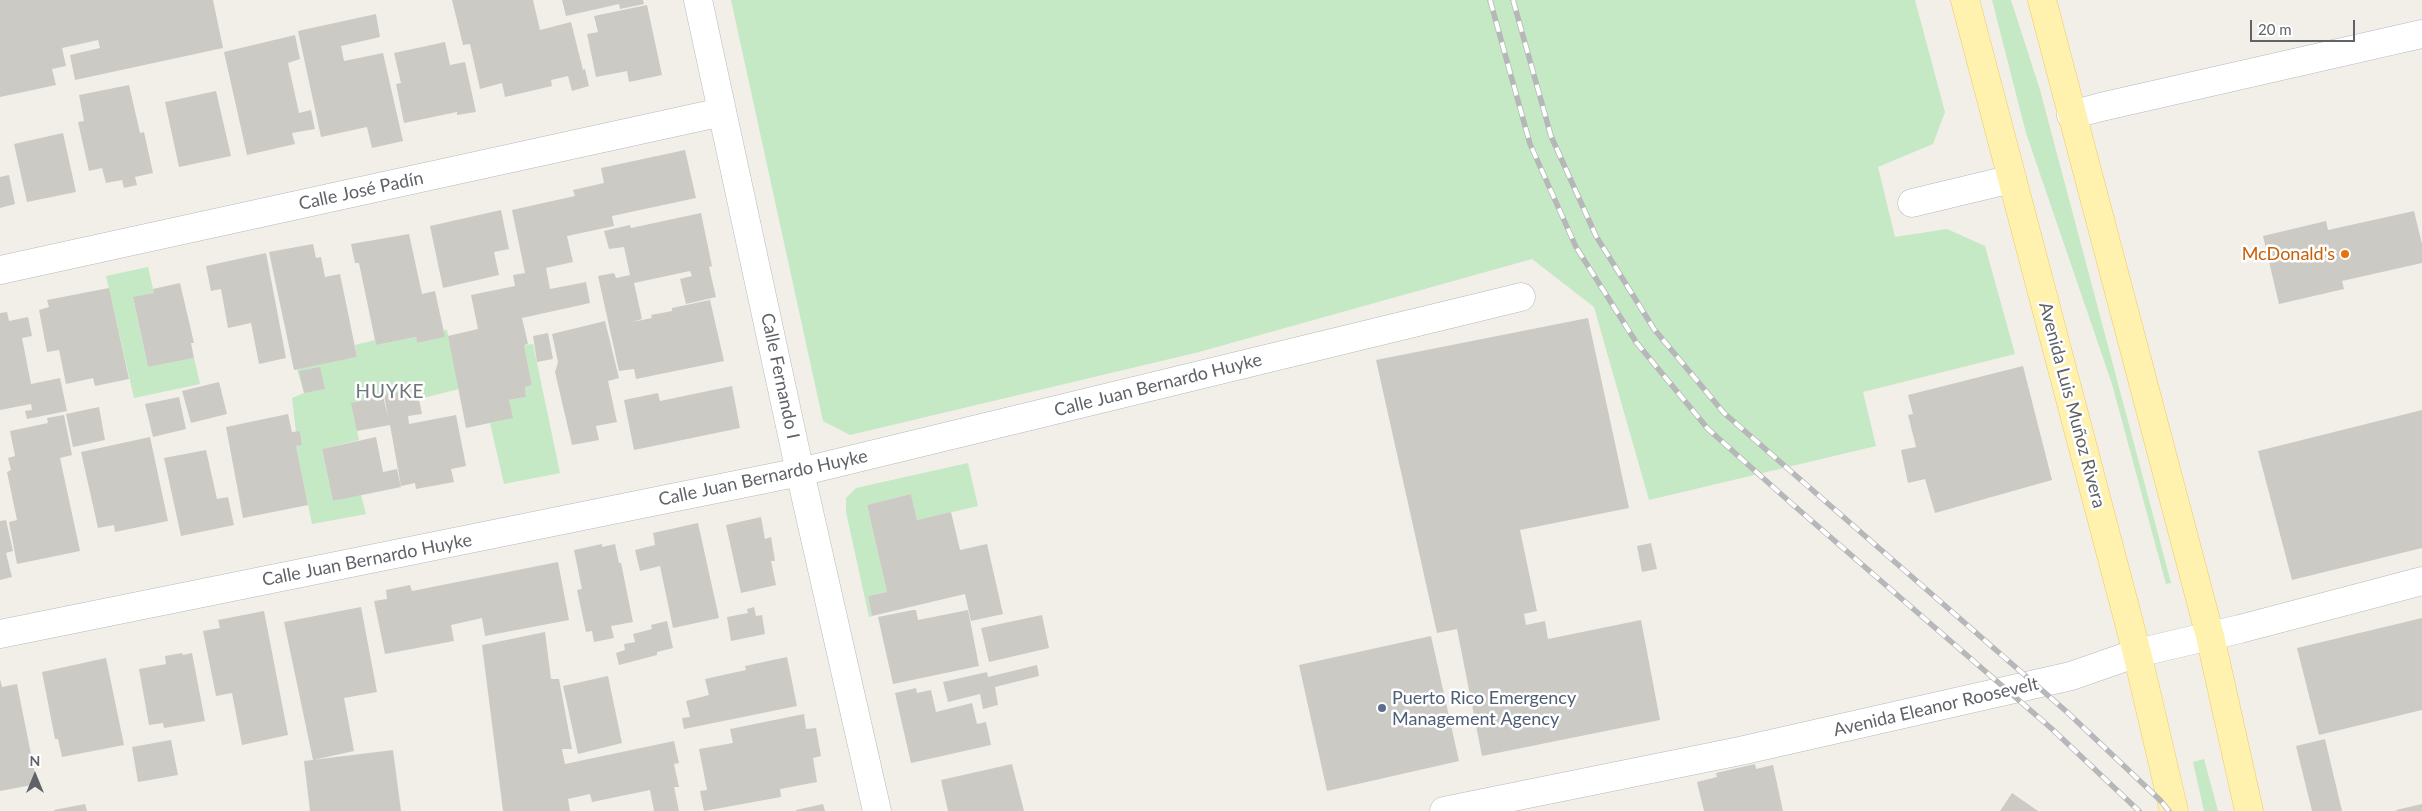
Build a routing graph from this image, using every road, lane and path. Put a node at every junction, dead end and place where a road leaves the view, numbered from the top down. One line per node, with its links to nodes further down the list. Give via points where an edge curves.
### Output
1 (698, 0): 5 (street, Calle Fernando I)
2 (1965, 0): 7 (main road, Avenida Luis Muñoz Rivera)
3 (2042, 0): 6 (main road)
4 (2422, 34): 6 (street)
5 (722, 112): 9 (street, Calle José Padín); 11 (street, Calle Fernando I)
6 (2071, 115): 14 (main road)
7 (2012, 179): 8 (street); 15 (main road, Avenida Luis Muñoz Rivera)
8 (1912, 202)
9 (0, 270)
10 (1521, 297): 11 (street, Calle Juan Bernardo Huyke)
11 (800, 472): 13 (street, Calle Juan Bernardo Huyke); 16 (street, Calle Fernando I)
12 (2422, 581): 14 (street, Avenida Eleanor Roosevelt)
13 (0, 634)
14 (2210, 636): 15 (street, Avenida Eleanor Roosevelt); 19 (main road)
15 (2137, 653): 17 (street, Avenida Eleanor Roosevelt, via 2071,676 1740,752); 18 (main road, Avenida Luis Muñoz Rivera)
16 (877, 811)
17 (1444, 811)
18 (2174, 811)
19 (2249, 811)

